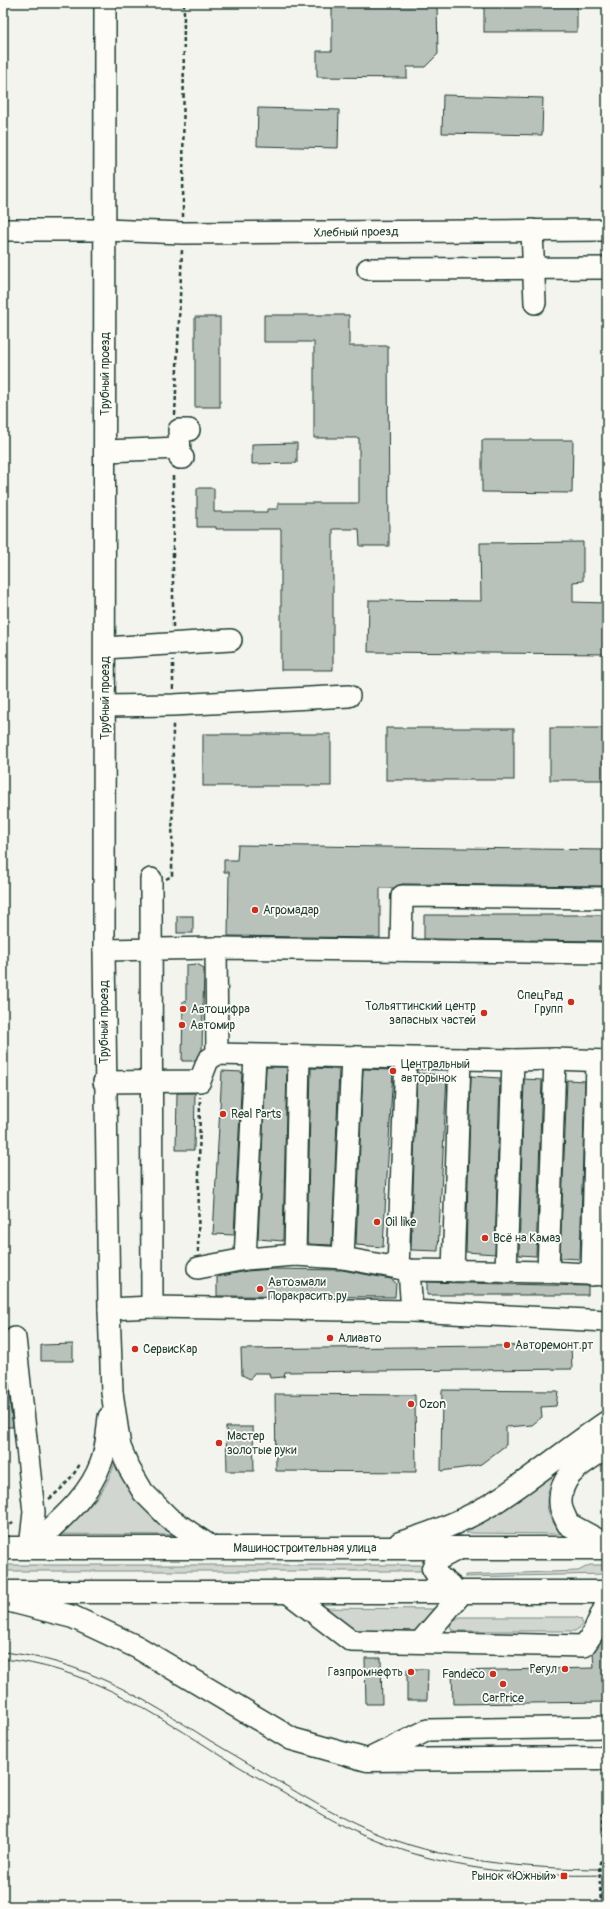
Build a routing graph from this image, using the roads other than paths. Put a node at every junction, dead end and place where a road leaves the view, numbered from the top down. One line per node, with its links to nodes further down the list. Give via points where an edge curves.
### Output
1 (105, 3): 3 (street, Трубный проезд)
2 (3, 230): 3 (street, Хлебный проезд)
3 (105, 230): 4 (street, Хлебный проезд, via 183,233); 11 (street, Трубный проезд)
4 (532, 230): 5 (street, Хлебный проезд); 6 (street)
5 (607, 230)
6 (533, 268): 7 (street); 8 (street); 9 (street)
7 (607, 268)
8 (368, 269)
9 (535, 303)
10 (186, 445): 11 (street)
11 (106, 451): 13 (street, Трубный проезд)
12 (231, 640): 13 (street)
13 (105, 648): 15 (street, Трубный проезд)
14 (349, 696): 15 (street)
15 (105, 706): 20 (street, Трубный проезд)
16 (151, 879): 19 (street)
17 (607, 898): 21 (street, via 402,896)
18 (216, 948): 19 (street); 21 (street); 23 (street)
19 (151, 949): 20 (street); 32 (street)
20 (104, 950): 33 (street, Трубный проезд)
21 (401, 950): 22 (street)
22 (607, 953)
23 (217, 1054): 24 (street); 32 (street, via 208,1060 200,1081)
24 (255, 1056): 25 (street); 36 (street)
25 (299, 1056): 26 (street); 34 (street)
26 (352, 1057): 27 (street); 35 (street)
27 (406, 1058): 28 (street); 39 (street)
28 (460, 1059): 30 (street); 40 (street)
29 (556, 1059): 30 (street); 31 (street); 42 (street)
30 (513, 1060): 41 (street)
31 (602, 1061): 38 (street)
32 (152, 1081): 33 (street); 43 (street)
33 (104, 1082): 44 (street, Трубный проезд)
34 (295, 1255): 35 (street); 36 (street)
35 (343, 1258): 39 (street)
36 (245, 1259): 37 (street)
37 (198, 1268)
38 (600, 1268): 42 (street)
39 (404, 1269): 40 (street); 45 (street)
40 (453, 1271): 41 (street)
41 (506, 1272): 42 (street)
42 (548, 1272)
43 (152, 1307): 44 (street); 45 (street)
44 (109, 1309): 48 (street, Трубный проезд)
45 (412, 1311): 46 (street)
46 (607, 1321)
47 (15, 1338): 53 (street, via 34,1512)
48 (112, 1392): 53 (street, via 103,1456 92,1480 74,1507); 54 (street, via 120,1447 128,1468 143,1492 169,1518)
49 (607, 1422): 55 (main road, via 497,1500 469,1516 418,1538)
50 (607, 1447): 51 (main road, via 567,1477 562,1491 561,1507 568,1524)
51 (607, 1545)
52 (3, 1548): 53 (main road, Машиностроительная улица)
53 (30, 1548): 54 (main road, Машиностроительная улица)
54 (213, 1548): 55 (main road, Машиностроительная улица)
55 (381, 1548): 56 (main road, Машиностроительная улица)
56 (459, 1548): 57 (main road, Машиностроительная улица); 60 (main road, via 438,1559 434,1568 438,1576)
57 (607, 1548)
58 (3, 1592): 59 (main road)
59 (287, 1592): 60 (main road); 65 (street, via 351,1641)
60 (461, 1592): 61 (main road); 65 (street)
61 (607, 1592)
62 (3, 1599): 68 (main road, via 73,1617 137,1647 292,1739)
63 (607, 1602): 64 (street)
64 (600, 1633): 65 (street, via 584,1646)
65 (420, 1642)
66 (607, 1727): 68 (street, via 428,1730)
67 (607, 1758): 68 (main road)
68 (367, 1760)

